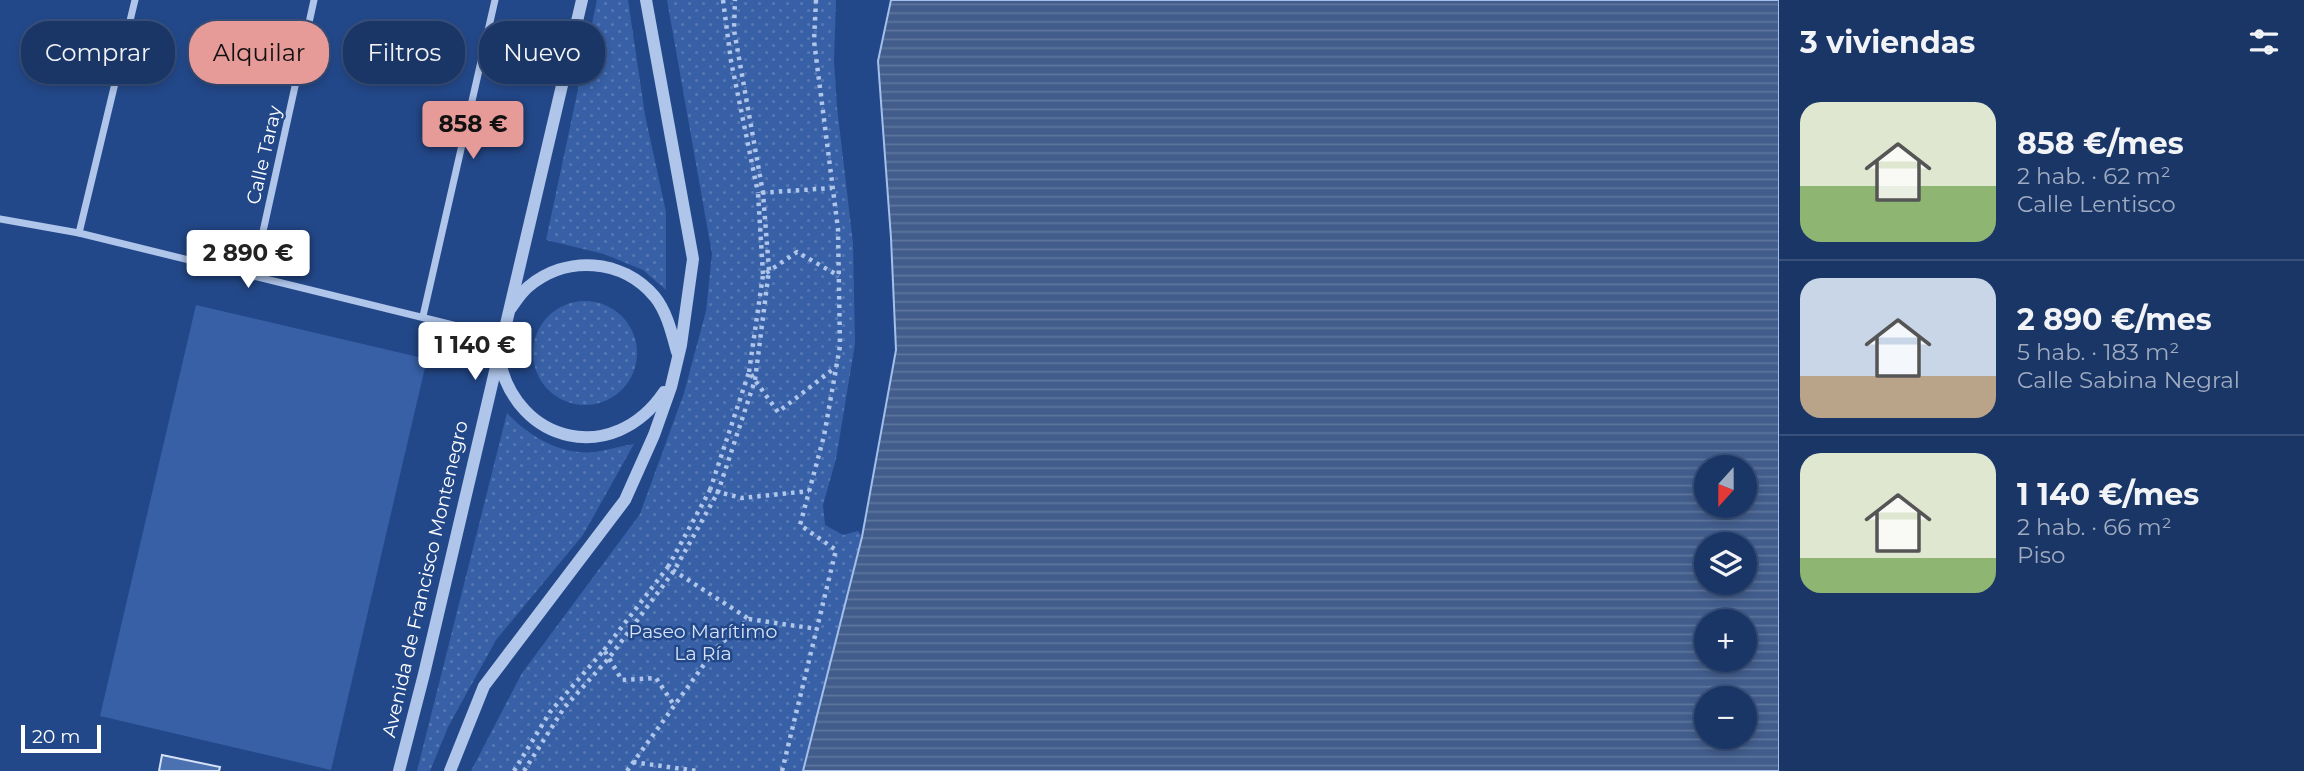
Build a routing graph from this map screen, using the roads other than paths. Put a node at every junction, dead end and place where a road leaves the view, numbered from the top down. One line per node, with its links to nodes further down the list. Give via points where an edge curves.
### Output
1 (135, 0): 7 (street)
2 (314, 0): 8 (street, Calle Taray)
3 (495, 0): 10 (street)
4 (582, 0): 9 (street, Avenida de Francisco Montenegro)
5 (646, 0): 13 (street, Avenida de Francisco Montenegro, via 692,259)
6 (0, 219): 7 (street)
7 (79, 233): 8 (street)
8 (253, 277): 10 (street)
9 (508, 313): 11 (street, Avenida de Francisco Montenegro); 13 (street, Avenida de Francisco Montenegro, via 525,289 549,272 577,264 607,266 634,278 656,298 670,324)
10 (423, 316): 11 (street)
11 (502, 337): 12 (street, Avenida de Francisco Montenegro)
12 (498, 354): 14 (street, Avenida de Francisco Montenegro, via 512,396 529,417 554,432 581,438 609,435 635,423); 15 (street, Avenida de Francisco Montenegro)
13 (678, 356): 14 (street, Avenida de Francisco Montenegro)
14 (673, 380): 16 (street, Avenida de Francisco Montenegro, via 625,500 484,687)
15 (399, 771)
16 (450, 771)

